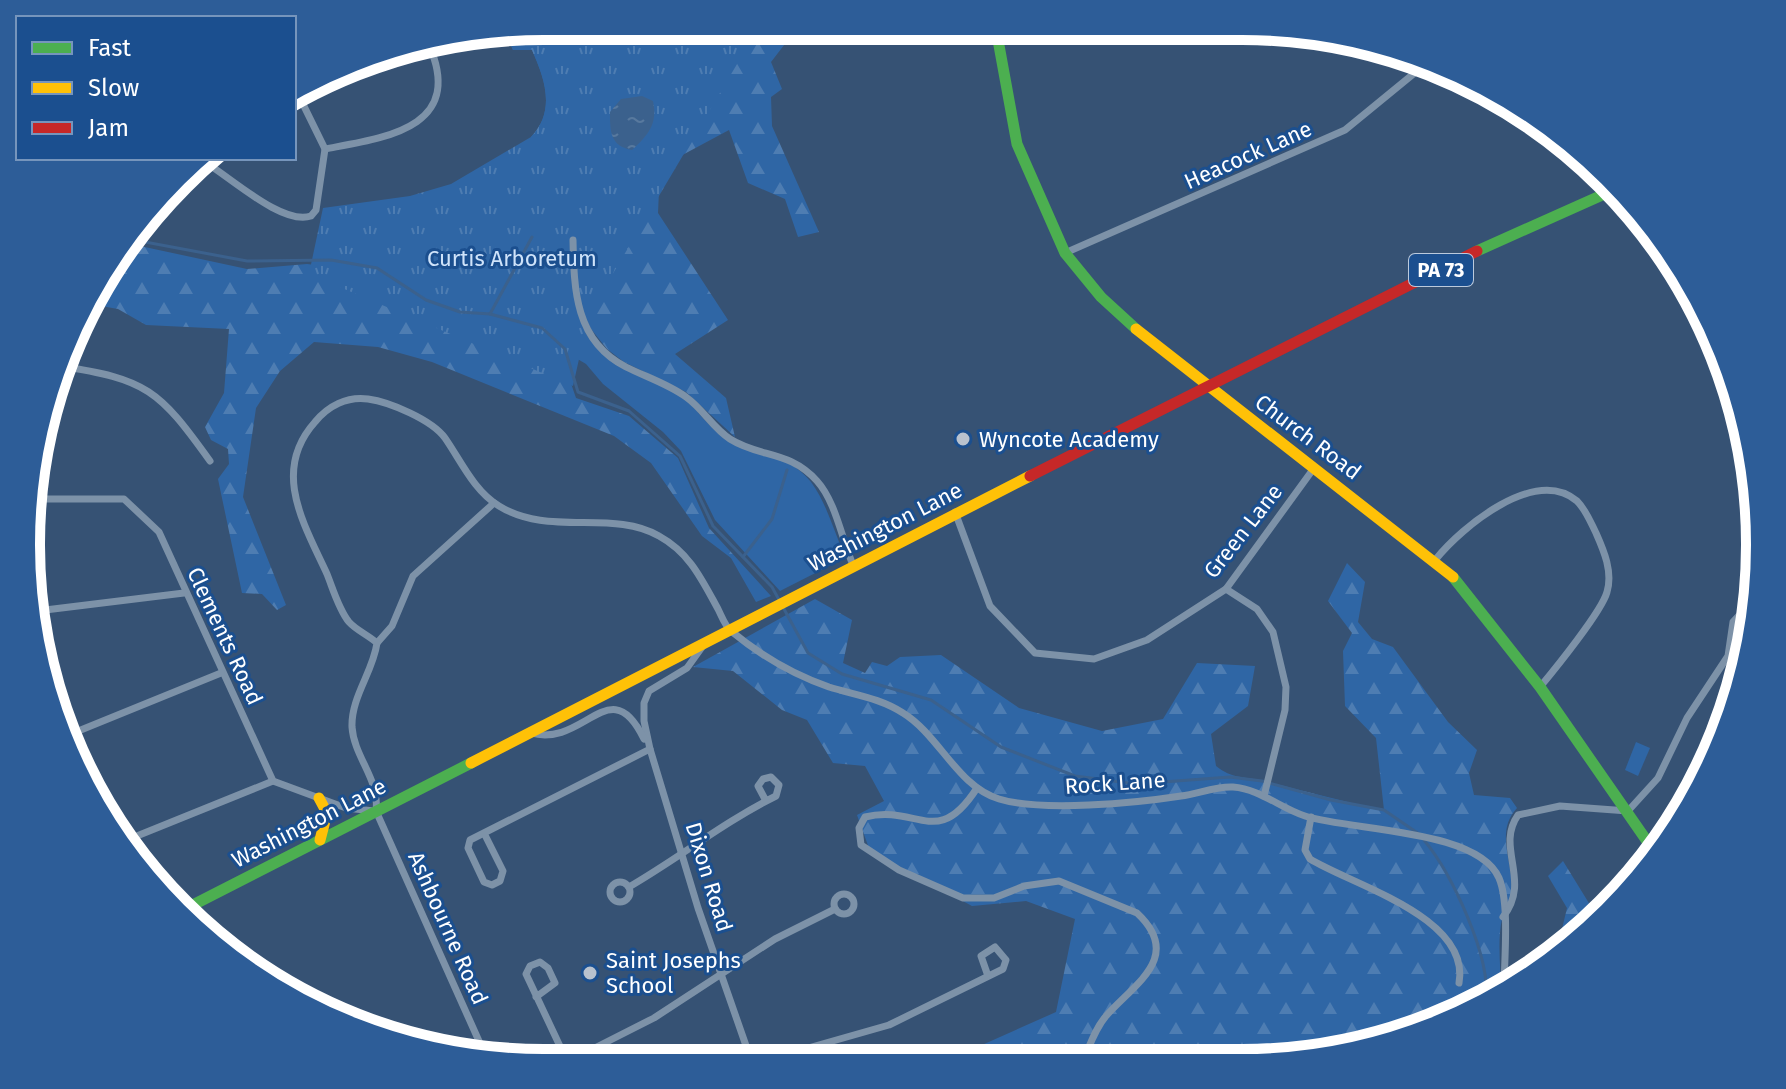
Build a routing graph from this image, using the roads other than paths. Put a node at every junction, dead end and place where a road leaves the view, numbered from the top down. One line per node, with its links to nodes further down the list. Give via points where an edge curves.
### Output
1 (999, 40): 9 (main road, Church Road, via 1017,144)
2 (431, 53): 5 (street, via 438,84 418,123 398,134)
3 (1416, 71): 9 (street, Heacock Lane, via 1345,130)
4 (302, 102): 5 (street)
5 (325, 149): 6 (street, via 316,210 309,218 268,205)
6 (211, 166)
7 (1604, 194): 11 (main road, Washington Lane / PA 73, via 1524,228)
8 (573, 240): 18 (street, via 579,313 602,349 623,366 688,398 731,440 780,455 816,480)
9 (1065, 253): 11 (main road, Church Road, via 1101,297)
10 (72, 368): 12 (street, via 121,376 153,392)
11 (1209, 385): 13 (main road, Church Road); 16 (main road, Washington Lane)
12 (210, 461)
13 (1314, 468): 17 (main road, Church Road); 19 (street, Green Lane)
14 (42, 499): 20 (street, Clements Road, via 124,499 159,532)
15 (494, 503): 23 (street, via 537,520 628,525 654,533 693,564); 24 (street, via 413,576 392,626); 24 (street, via 443,434 384,403 343,401 313,423 294,457 295,499 346,617)
16 (955, 512): 18 (main road, Washington Lane); 19 (street, Green Lane, via 990,606 1035,653 1094,659 1147,640)
17 (1436, 559): 27 (main road, Church Road); 27 (street, via 1468,525 1521,495 1559,492 1585,510 1609,568 1608,590 1601,607)
18 (853, 565): 23 (main road, Washington Lane)
19 (1226, 589): 33 (street, via 1257,609 1273,632 1286,687)
20 (184, 593): 21 (street); 26 (street, Clements Road)
21 (44, 610)
22 (1741, 613): 37 (street, via 1733,622 1728,656 1687,718 1658,778)
23 (729, 630): 25 (main road, Washington Lane); 32 (street, Rock Lane, via 804,677 900,711 924,728)
24 (377, 643): 36 (street, Ashbourne Road, via 352,719 354,739 378,795)
25 (706, 643): 29 (main road, Washington Lane); 30 (street, Dixon Road, via 687,668 647,695 644,714)
26 (221, 673): 28 (street); 31 (street, Clements Road)
27 (1540, 687): 37 (main road, Church Road)
28 (76, 732)
29 (529, 732): 30 (street, Dixon Road, via 554,736 619,709 632,716); 36 (main road, Washington Lane)
30 (650, 749): 39 (street); 43 (street, Dixon Road)
31 (273, 781): 34 (street); 40 (street)
32 (977, 788): 33 (street, Rock Lane, via 1001,800 1032,805 1157,799 1235,787); 58 (street, via 960,812 942,821 865,817 859,828 861,845 911,876 963,898 994,898 1024,886 1059,881 1137,913 1155,944 1152,967 1105,1017)
33 (1264, 793): 38 (street, Rock Lane)
34 (319, 798): 36 (street); 41 (main road, via 330,817)
35 (766, 801): 43 (street)
36 (376, 811): 41 (main road, Washington Lane); 53 (street, Ashbourne Road)
37 (1628, 811): 42 (main road, Church Road); 47 (street, via 1560,806 1518,815 1509,840 1517,893)
38 (1311, 817): 47 (street, Rock Lane, via 1471,852 1500,881); 51 (street, via 1305,850 1310,859 1400,902 1448,940)
39 (484, 833): 39 (street, via 470,840 468,848 484,882 492,885 503,871)
40 (134, 837)
41 (319, 840): 45 (main road, Washington Lane)
42 (1649, 843)
43 (684, 855): 44 (street); 48 (street, Dixon Road)
44 (629, 887)
45 (192, 905)
46 (835, 909): 48 (street)
47 (1503, 917): 49 (street)
48 (721, 972): 55 (street); 56 (street, Dixon Road)
49 (1504, 975)
50 (988, 976): 57 (street, via 881,1028)
51 (1459, 983)
52 (536, 997): 52 (street, via 555,983 546,965 537,962 526,971); 54 (street)
53 (481, 1045)
54 (561, 1049)
55 (600, 1049)
56 (747, 1049)
57 (806, 1049)
58 (1089, 1049)

